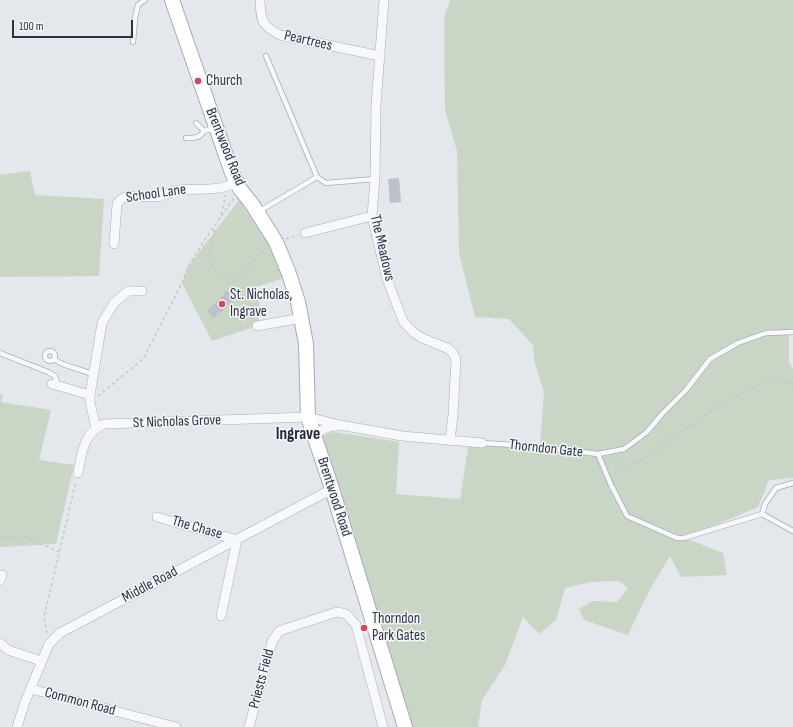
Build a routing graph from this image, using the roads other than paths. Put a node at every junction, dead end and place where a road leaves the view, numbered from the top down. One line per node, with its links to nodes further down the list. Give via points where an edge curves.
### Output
1 (145, 0): 5 (lane, via 138,5)
2 (172, 0): 9 (main road, Brentwood Road)
3 (260, 0): 7 (street, Peartrees, via 260,16 268,29 280,35)
4 (384, 0): 7 (street, The Meadows)
5 (133, 42)
6 (266, 56): 11 (lane)
7 (380, 56): 12 (street, The Meadows, via 376,105)
8 (196, 123): 9 (lane)
9 (210, 129): 10 (lane, via 201,136); 13 (main road, Brentwood Road, via 232,173)
10 (186, 138)
11 (317, 177): 12 (lane, via 326,183); 14 (lane)
12 (375, 179): 15 (street, The Meadows)
13 (234, 186): 14 (main road, Brentwood Road); 17 (street, School Lane, via 177,190 156,197 126,196 117,204)
14 (257, 212): 19 (main road, Brentwood Road, via 275,240 288,271)
15 (372, 216): 16 (street); 31 (street, The Meadows, via 387,279 403,322 422,338 447,348 456,360)
16 (305, 233)
17 (114, 244)
18 (142, 291): 24 (street, via 128,291 114,303 102,323)
19 (302, 318): 20 (street); 27 (main road, Brentwood Road, via 306,344)
20 (257, 326)
21 (793, 332): 33 (lane, via 766,333 738,343 710,359 686,390 647,432 624,449)
22 (0, 353): 25 (lane, via 55,376)
23 (54, 359): 24 (lane, via 61,364)
24 (94, 375): 26 (street)
25 (55, 385): 26 (street)
26 (90, 395): 29 (street)
27 (308, 417): 28 (street, Thorndon Gate); 29 (street, St Nicholas Grove, via 104,424); 30 (main road, Brentwood Road)
28 (340, 426): 30 (street, via 328,426); 31 (street, Thorndon Gate)
29 (96, 428): 34 (street, via 84,446)
30 (314, 436): 36 (main road, Brentwood Road)
31 (450, 441): 32 (street, Thorndon Gate)
32 (482, 443): 33 (lane, Thorndon Gate)
33 (598, 454): 37 (lane, Thorndon Gate, via 611,486 628,516 677,538)
34 (78, 473)
35 (793, 483): 37 (lane, via 776,488 765,504)
36 (332, 489): 40 (street, Middle Road); 49 (main road, Brentwood Road)
37 (762, 514): 39 (lane)
38 (157, 517): 40 (street, The Chase)
39 (793, 531)
40 (237, 540): 41 (street); 43 (street, Middle Road, via 60,632 49,644)
41 (221, 616)
42 (0, 644): 43 (street, via 8,650)
43 (41, 662): 44 (street, Middle Road)
44 (31, 689): 45 (street, Middle Road); 46 (street, Common Road)
45 (17, 727)
46 (176, 727)
47 (249, 727): 48 (street, Priests Field, via 272,642 279,631 337,612 346,614 356,625)
48 (383, 727)
49 (405, 727)

